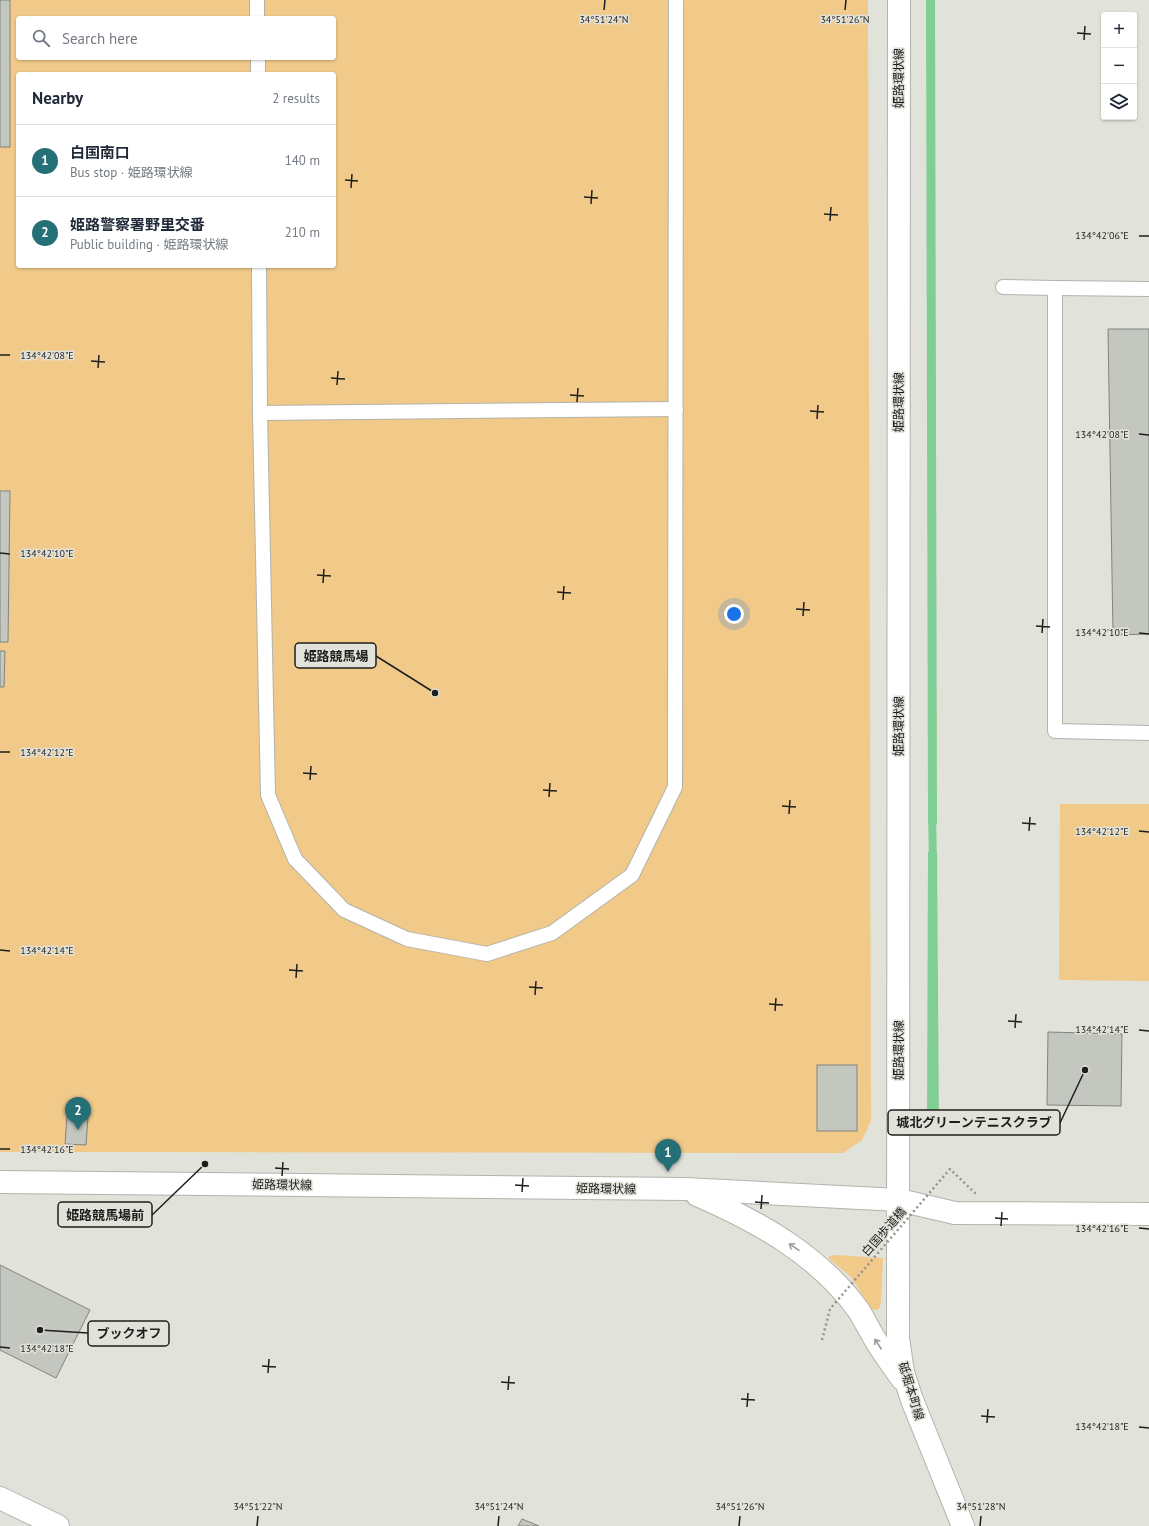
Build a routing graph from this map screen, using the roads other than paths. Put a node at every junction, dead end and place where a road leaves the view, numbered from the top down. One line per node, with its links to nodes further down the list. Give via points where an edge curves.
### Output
1 (257, 0): 4 (lane)
2 (676, 0): 11 (lane)
3 (899, 0): 16 (main road, 姫路環状線)
4 (257, 16)
5 (258, 60): 6 (lane)
6 (258, 72)
7 (259, 268): 12 (lane)
8 (1003, 288): 9 (lane)
9 (1054, 288): 10 (lane); 13 (lane, via 1055,731)
10 (1149, 289)
11 (676, 409): 12 (lane); 12 (lane, via 675,787 632,875 552,933 487,954 407,939 344,910 295,859 268,795)
12 (260, 414)
13 (1149, 733)
14 (0, 1182): 15 (main road, 姫路環状線)
15 (685, 1189): 16 (main road, 姫路環状線); 18 (main road, one-way to 15, via 859,1312 818,1264 766,1229)
16 (899, 1200): 17 (main road, via 955,1213); 18 (main road, 砥堀本町線, via 898,1338)
17 (1149, 1214)
18 (908, 1388): 20 (main road, 砥堀本町線)
19 (0, 1498): 21 (main road)
20 (959, 1524)
21 (58, 1526)

